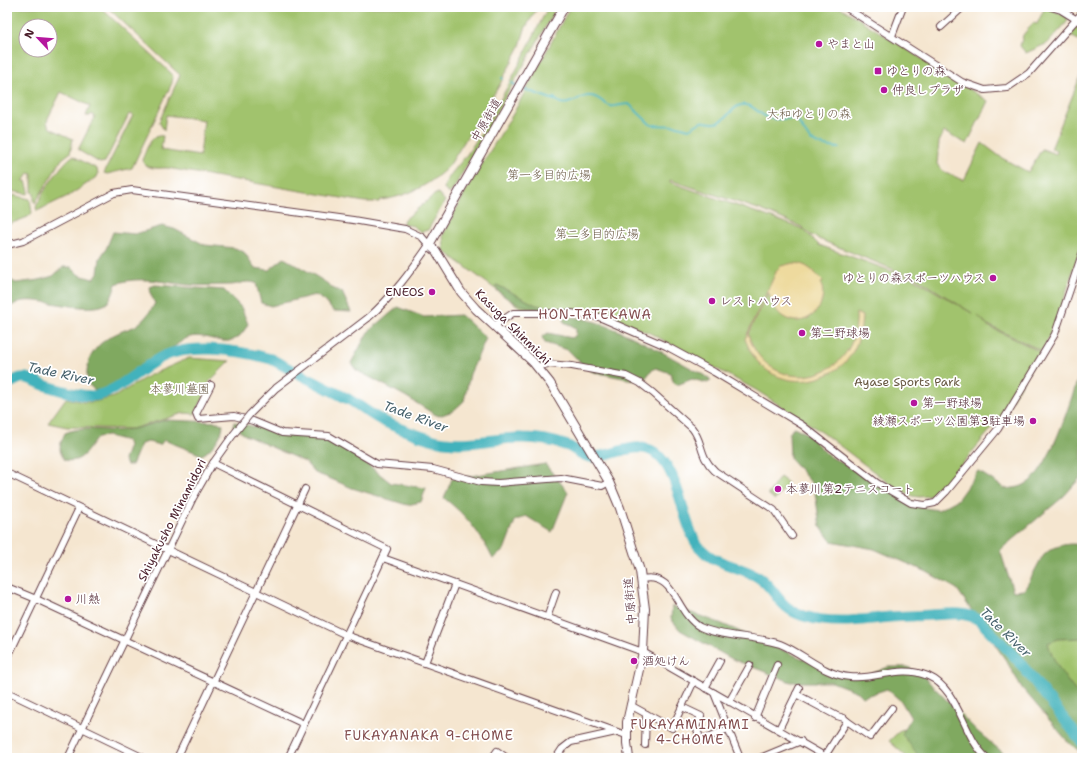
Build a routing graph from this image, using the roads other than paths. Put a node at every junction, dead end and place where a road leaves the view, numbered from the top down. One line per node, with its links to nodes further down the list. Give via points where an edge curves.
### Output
1 (564, 7): 11 (main road, 中原街道)
2 (903, 7): 9 (street)
3 (963, 7): 8 (street)
4 (1051, 7): 7 (street, via 1061,10)
5 (847, 8): 9 (street)
6 (1082, 13): 7 (street)
7 (1079, 22): 9 (street, via 1029,73 1015,84 998,90 985,90 962,82)
8 (941, 27)
9 (892, 36)
10 (7, 245): 11 (street, via 23,241 114,193 132,190 405,229 422,237)
11 (429, 245): 13 (main road, Kasuga Shinmichi, via 436,251 461,292); 17 (street, Shiyakusho Minamidori, bridge, via 382,306 276,388 250,414)
12 (1082, 254): 13 (street, via 1054,334 998,429 946,492 935,503 925,505 911,502 877,483 802,426 714,372 666,346 610,321 584,314 519,312 513,313)
13 (494, 326): 14 (main road, Kasuga Shinmichi)
14 (537, 367): 16 (main road, Kasuga Shinmichi, via 550,383); 23 (street, via 548,364 572,366 626,376 640,383 697,434 700,451 706,463 774,510)
15 (211, 384): 19 (street, via 196,414 198,419 234,416 282,433 329,436 377,464 433,469 481,482 561,478 602,486)
16 (589, 449): 19 (main road, 中原街道)
17 (213, 463): 21 (street); 24 (street, Shiyakusho Minamidori)
18 (7, 473): 22 (street)
19 (609, 482): 26 (main road, 中原街道, via 620,508)
20 (306, 488): 21 (street)
21 (298, 504): 25 (street, via 387,549); 29 (street)
22 (79, 508): 24 (street); 31 (street)
23 (792, 536)
24 (167, 550): 29 (street); 34 (street, Shiyakusho Minamidori)
25 (383, 558): 27 (street); 33 (street)
26 (642, 579): 35 (main road, 中原街道, via 646,618); 74 (street, via 655,578 665,583 687,617 701,627 779,644 837,674 861,678 904,671 927,676 945,691 976,745)
27 (455, 584): 32 (street); 38 (street)
28 (7, 587): 31 (street)
29 (256, 592): 33 (street); 42 (street)
30 (556, 592): 32 (street)
31 (36, 599): 34 (street); 36 (street)
32 (547, 618): 35 (street)
33 (346, 635): 38 (street); 55 (street)
34 (125, 640): 42 (street); 56 (street, Shiyakusho Minamidori)
35 (643, 652): 41 (street); 49 (main road, 中原街道)
36 (7, 660)
37 (720, 661): 43 (street)
38 (425, 663): 59 (street)
39 (750, 665): 48 (street)
40 (777, 665): 53 (street)
41 (694, 681): 43 (street); 50 (street)
42 (213, 682): 55 (street); 66 (street)
43 (705, 688): 46 (street)
44 (799, 688): 47 (street)
45 (7, 692): 56 (street)
46 (714, 693): 48 (street); 57 (street)
47 (796, 694): 54 (street); 58 (street)
48 (729, 702): 53 (street)
49 (630, 705): 52 (street); 60 (main road, 中原街道)
50 (682, 707): 52 (street, via 672,728); 57 (street, via 701,716 696,727 701,740)
51 (892, 708): 54 (street, via 870,737)
52 (646, 714): 62 (street)
53 (755, 718): 58 (street)
54 (847, 721): 63 (street)
55 (304, 724): 67 (street)
56 (82, 729): 64 (street, Shiyakusho Minamidori); 65 (street)
57 (728, 729): 72 (street)
58 (779, 730): 61 (street)
59 (616, 732): 60 (street); 70 (street, via 571,742)
60 (626, 735): 71 (main road, 中原街道)
61 (801, 741): 63 (street); 73 (street)
62 (645, 745)
63 (827, 757)
64 (68, 758)
65 (144, 758)
66 (177, 758)
67 (288, 758)
68 (492, 758): 69 (street, via 497,751)
69 (507, 758)
70 (556, 758)
71 (629, 758)
72 (740, 758)
73 (760, 758)
74 (987, 758)

